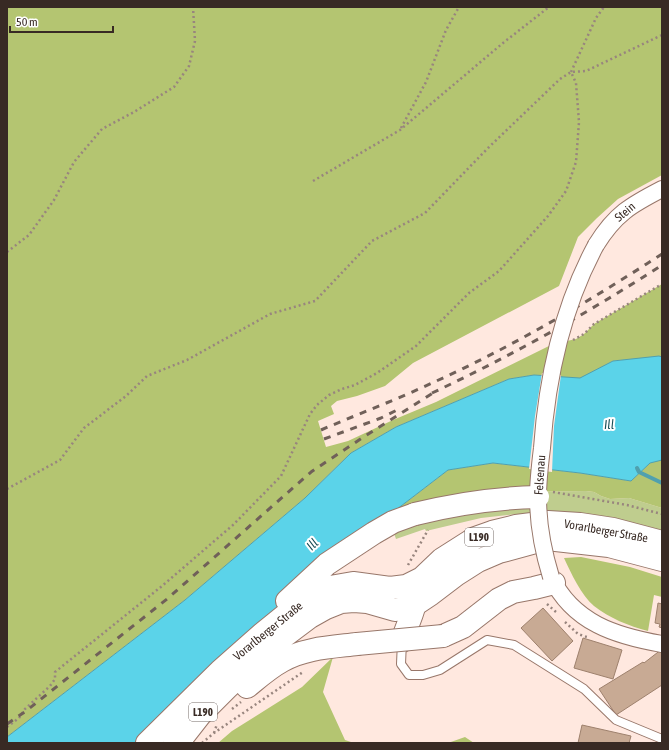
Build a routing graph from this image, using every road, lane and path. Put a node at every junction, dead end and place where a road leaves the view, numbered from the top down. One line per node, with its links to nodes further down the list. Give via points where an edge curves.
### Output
1 (193, 7): 11 (path, via 195,41 188,66 174,87 102,129 74,162 54,200 29,235)
2 (459, 7): 7 (path, via 446,30 426,82)
3 (549, 7): 7 (path)
4 (604, 7): 6 (path, via 596,18)
5 (662, 35): 6 (path, via 586,71)
6 (571, 72): 14 (path, via 560,79 488,148 425,213 372,241 315,301 270,314 187,360 147,376 126,396 84,428 60,460); 30 (path, via 576,83 579,122 576,162 566,191 548,216 499,271 469,293 416,346 377,374 329,395 317,405 310,414 281,476 233,525 55,672 55,679 50,686 25,709 20,718)
7 (400, 130): 8 (path)
8 (313, 181)
9 (662, 189): 10 (street, Stein, via 633,204 604,232)
10 (596, 245): 15 (street, Felsenau, bridge, via 569,304 560,333 543,426)
11 (7, 252)
12 (662, 284): 13 (path)
13 (571, 340)
14 (7, 489)
15 (538, 497): 19 (street, Felsenau, bridge, via 540,526); 26 (main road, bridge, via 444,507 393,522 327,564 274,613)
16 (662, 542): 18 (main road, Vorarlberger Straße / L190, via 614,529 580,524 548,522 516,526 475,538 442,559)
17 (662, 560): 22 (main road, Vorarlberger Straße / L190, via 609,546 547,539 499,552 478,561)
18 (422, 578): 20 (main road, Vorarlberger Straße / L190); 22 (main road)
19 (552, 580): 28 (street, Felsenau, via 566,600 591,622 636,640); 29 (main road, bridge, via 499,599 462,627 443,636 319,648 283,660 245,688)
20 (384, 596): 22 (main road); 26 (main road, Vorarlberger Straße / L190, via 353,583 330,587 300,603); 27 (main road, via 388,614); 29 (main road, Vorarlberger Straße / L190, via 341,602 310,617 274,644)
21 (541, 602): 23 (path)
22 (416, 604): 27 (main road)
23 (558, 614)
24 (563, 619): 25 (path)
25 (573, 630)
26 (264, 633): 34 (main road, Vorarlberger Straße / L190, via 220,671)
27 (402, 641): 32 (lane, via 401,664 409,675 423,675 440,670 487,640 514,645 584,689 616,720)
28 (662, 644)
29 (230, 694): 33 (main road)
30 (7, 727)
31 (214, 733): 33 (path)
32 (662, 739)
33 (186, 741)
34 (147, 743)

